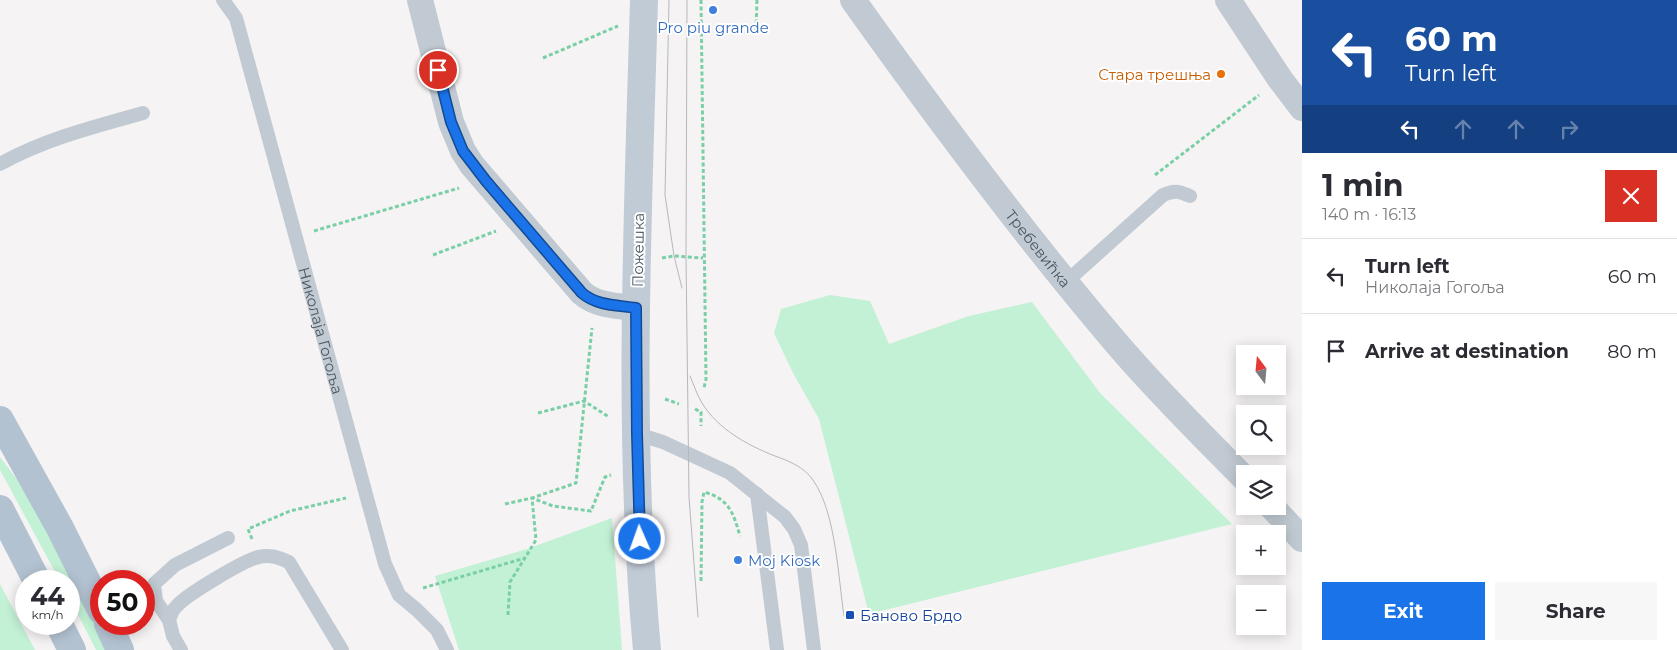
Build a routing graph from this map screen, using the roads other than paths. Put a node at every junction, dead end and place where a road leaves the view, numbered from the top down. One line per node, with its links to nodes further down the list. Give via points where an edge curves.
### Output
1 (223, 0): 25 (lane, Николаја Гогоља, via 236,18 386,564 399,595 437,630)
2 (420, 0): 11 (street, via 451,122 472,164 582,293 603,304)
3 (644, 0): 11 (main road, Пожешка)
4 (853, 0): 10 (street, Требевићка, via 938,118)
5 (1228, 0): 6 (street)
6 (1302, 108)
7 (142, 113): 8 (lane, via 71,133)
8 (0, 164)
9 (1190, 196): 10 (lane, via 1180,191 1163,195)
10 (1066, 282): 14 (street, Требевићка, via 1175,408)
11 (636, 308): 13 (main road, Пожешка)
12 (0, 420): 21 (main road)
13 (626, 428): 15 (lane, via 705,460); 30 (main road, Пожешка, via 640,539)
14 (1236, 470)
15 (757, 494): 31 (lane); 32 (lane, via 785,517 801,545)
16 (0, 509): 20 (main road)
17 (1280, 515): 18 (street)
18 (1300, 532)
19 (228, 538): 22 (lane, via 175,565 154,584 156,601)
20 (31, 570)
21 (90, 588)
22 (168, 620): 28 (lane); 29 (lane, via 175,607 189,595 258,557 273,556 289,562)
23 (64, 635): 26 (main road)
24 (113, 635): 27 (main road)
25 (447, 648)
26 (72, 650)
27 (120, 650)
28 (181, 650)
29 (342, 650)
30 (647, 650)
31 (776, 650)
32 (814, 650)

